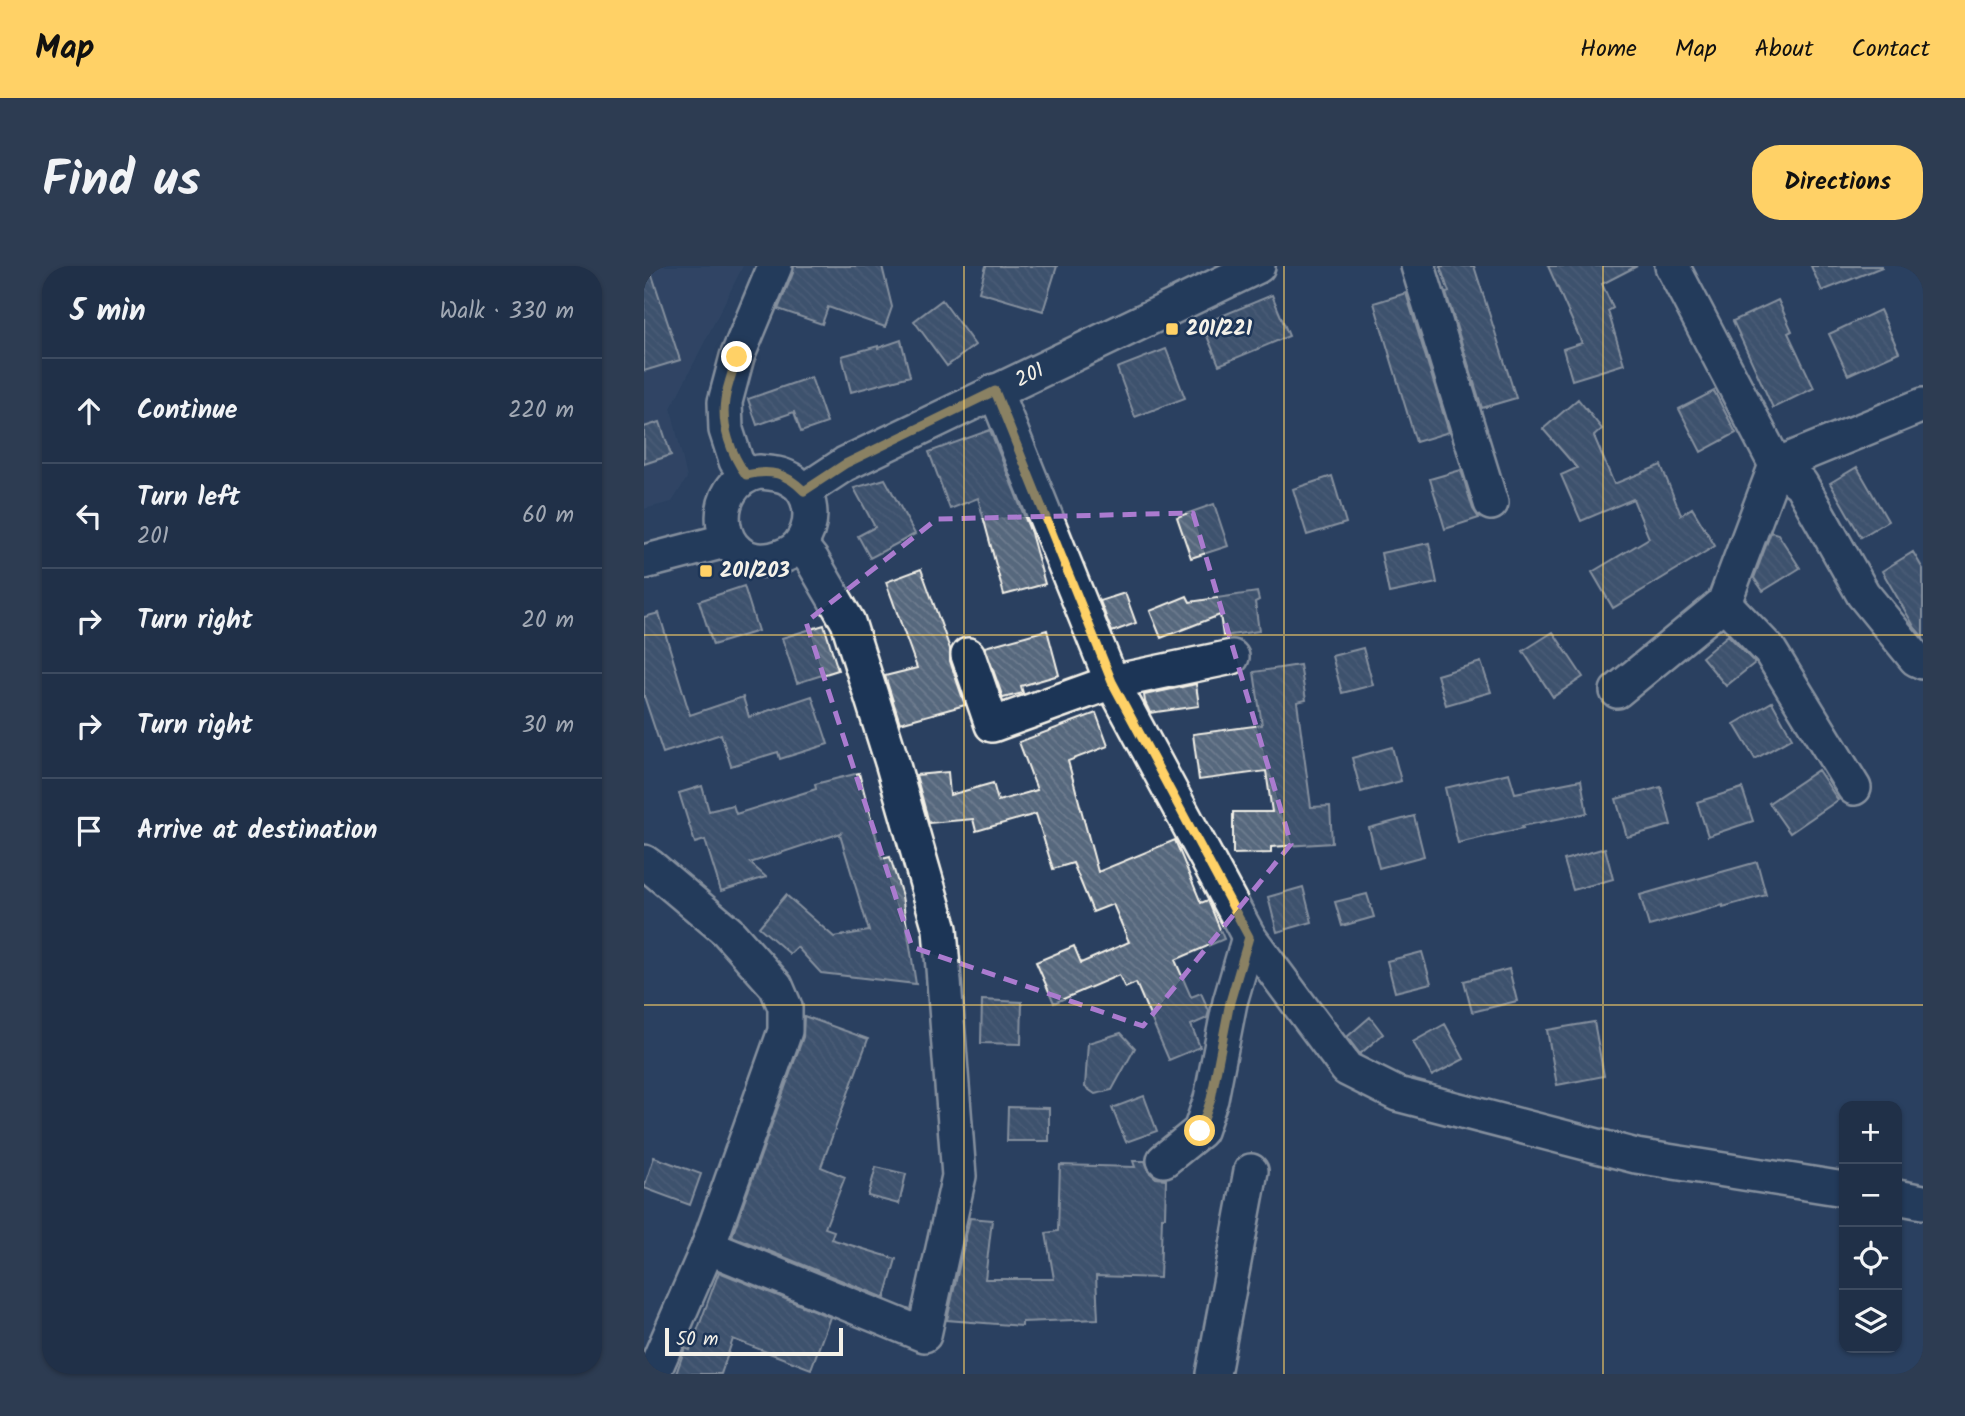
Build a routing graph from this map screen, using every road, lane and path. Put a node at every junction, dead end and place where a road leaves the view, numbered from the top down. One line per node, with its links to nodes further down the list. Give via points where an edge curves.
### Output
1 (775, 266): 8 (street, via 737,357 725,402 726,429 736,461)
2 (1258, 266): 5 (street, 201)
3 (1418, 266): 10 (street)
4 (1672, 266): 7 (street)
5 (995, 391): 9 (street, 201, via 845,464); 18 (street)
6 (1923, 405): 7 (street)
7 (1776, 465): 14 (street); 17 (street, via 1801,484 1863,594)
8 (746, 475): 9 (street, via 777,473); 11 (street, via 725,502)
9 (804, 491): 12 (street, via 810,524)
10 (1491, 503)
11 (726, 538): 12 (street, via 735,549 762,561 782,557); 13 (street)
12 (800, 545): 28 (street, via 848,622 940,929 959,1176 925,1335)
13 (644, 562)
14 (1724, 603): 19 (street); 20 (street, via 1770,651)
15 (968, 655): 18 (street, via 992,724)
16 (1232, 657): 18 (street)
17 (1923, 662)
18 (1112, 682): 22 (street)
19 (1617, 691)
20 (1854, 788)
21 (644, 862): 28 (street, via 727,931 776,986 785,1007 785,1031)
22 (1249, 937): 23 (street, via 1200,1131); 25 (street, via 1347,1069 1397,1094 1636,1156)
23 (1164, 1160)
24 (1251, 1171): 30 (street)
25 (1839, 1188)
26 (1902, 1199): 27 (street)
27 (1923, 1202)
28 (708, 1247): 29 (street)
29 (653, 1374)
30 (1213, 1374)

